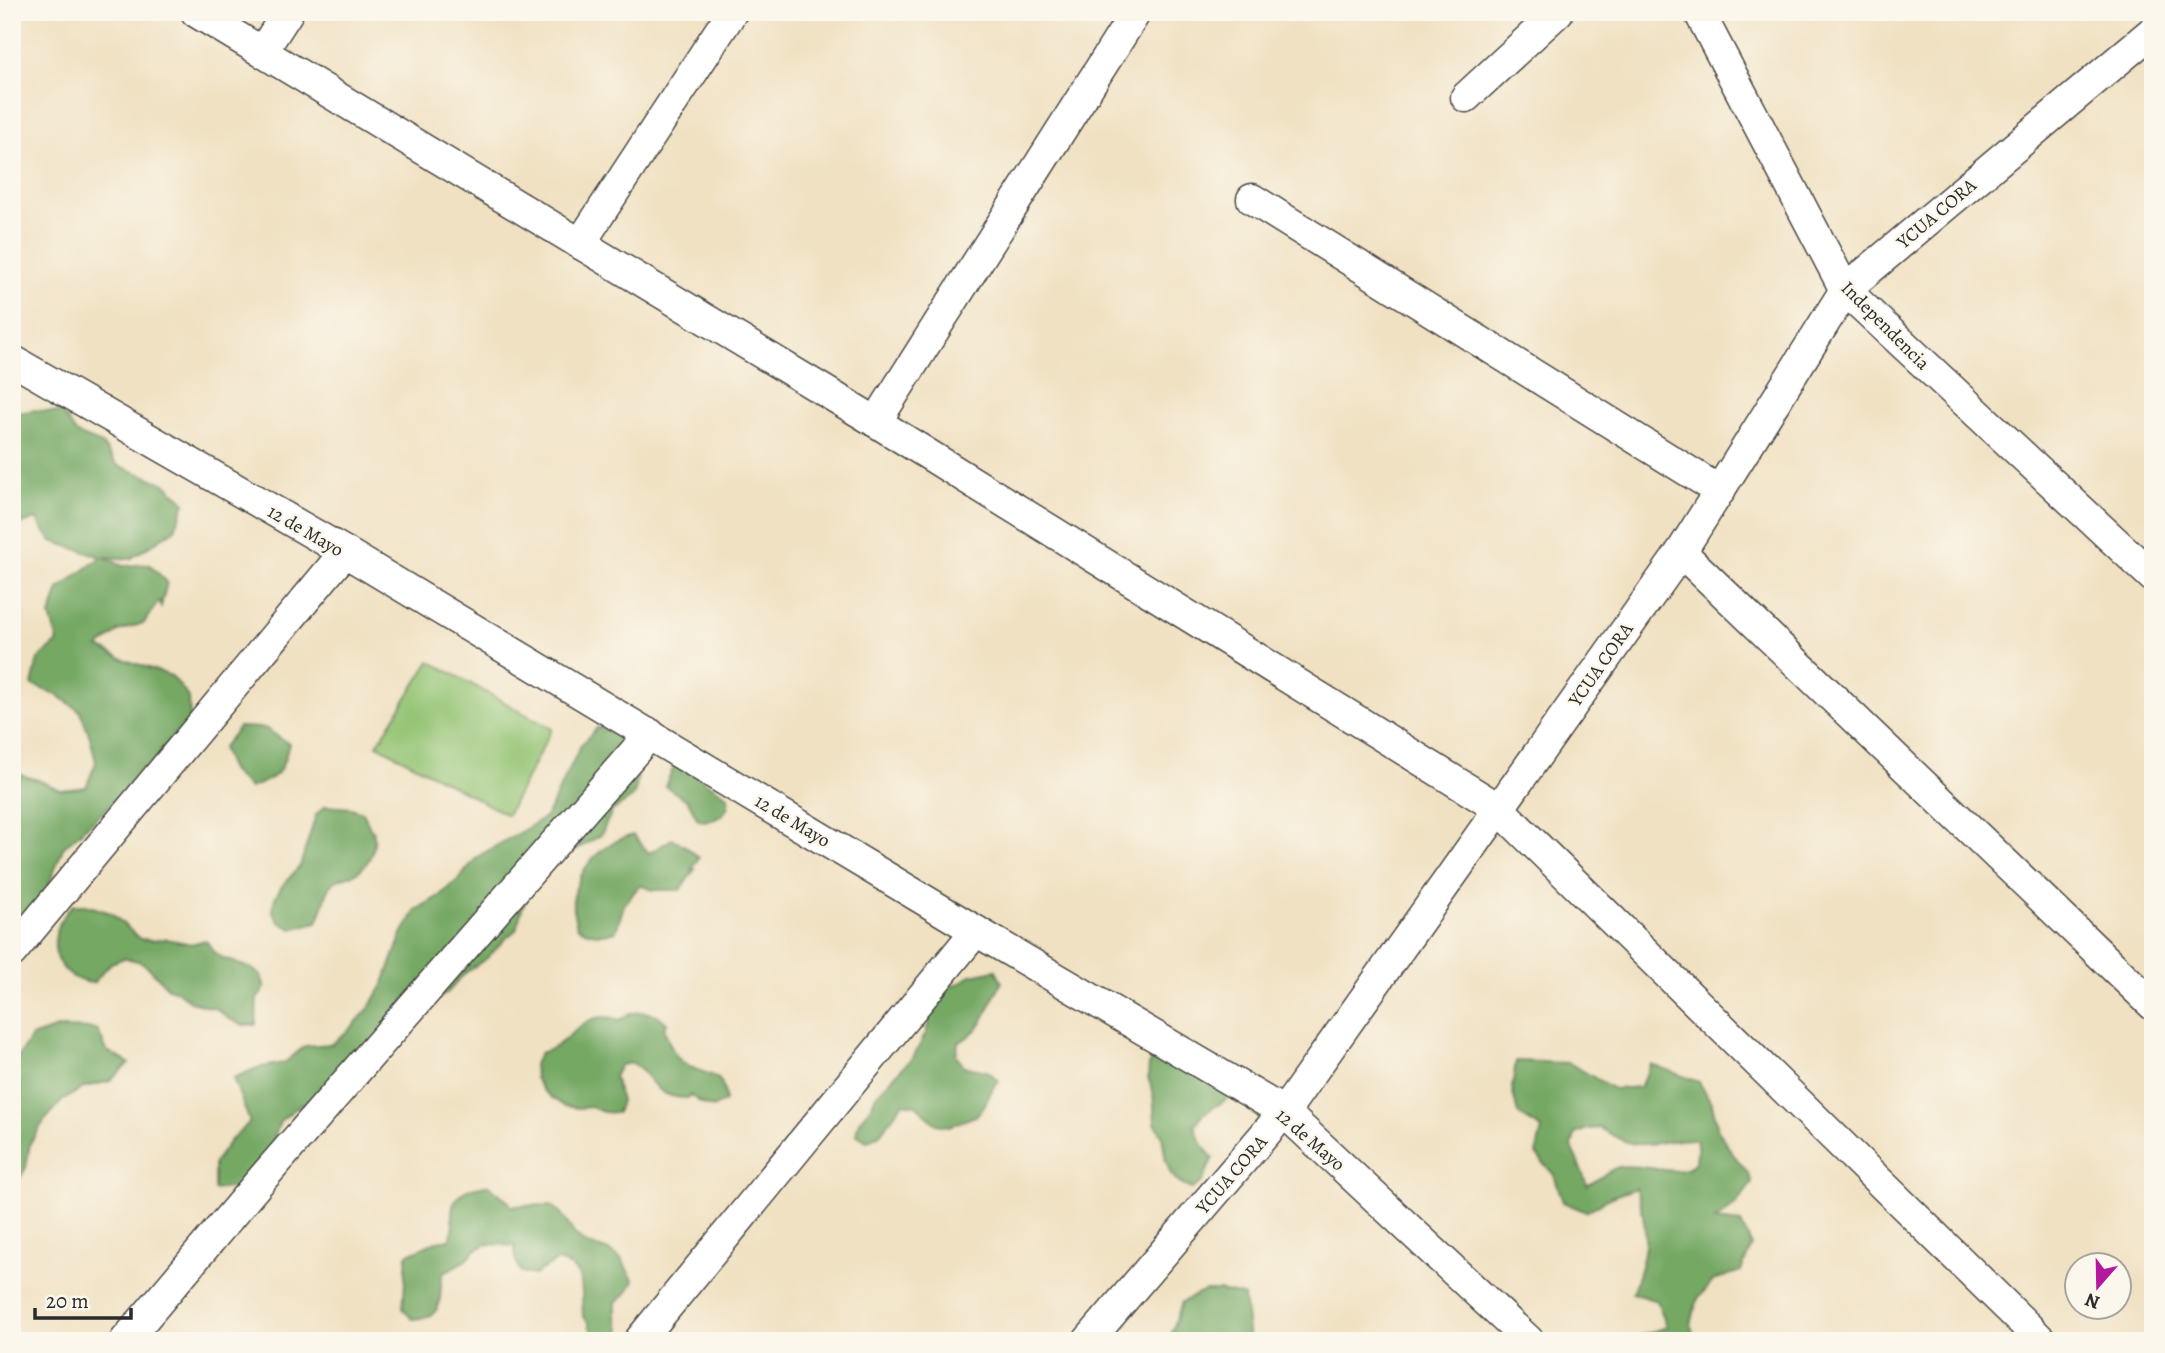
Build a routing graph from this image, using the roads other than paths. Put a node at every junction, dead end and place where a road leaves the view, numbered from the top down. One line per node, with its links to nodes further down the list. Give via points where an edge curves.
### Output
1 (196, 12): 8 (street)
2 (288, 12): 8 (street)
3 (732, 12): 11 (street)
4 (1136, 12): 14 (street)
5 (1558, 12): 9 (street)
6 (1699, 12): 12 (street, Independencia)
7 (2153, 31): 12 (street, YCUA CORA)
8 (262, 52): 11 (street)
9 (1466, 97)
10 (1252, 199): 15 (street)
11 (580, 244): 14 (street)
12 (1844, 290): 15 (street, YCUA CORA); 18 (street, Independencia)
13 (15, 367): 16 (street, 12 de Mayo)
14 (876, 422): 20 (street)
15 (1720, 491): 17 (street, YCUA CORA)
16 (345, 552): 19 (street, 12 de Mayo); 22 (street)
17 (1681, 552): 20 (street, YCUA CORA); 23 (street)
18 (2153, 578)
19 (650, 734): 21 (street, 12 de Mayo); 25 (street)
20 (1498, 808): 24 (street, YCUA CORA); 29 (street)
21 (976, 931): 24 (street, 12 de Mayo); 26 (street)
22 (12, 953)
23 (2153, 1005)
24 (1284, 1112): 27 (street, YCUA CORA); 28 (street, 12 de Mayo)
25 (125, 1341)
26 (639, 1341)
27 (1088, 1341)
28 (1529, 1341)
29 (2042, 1341)

